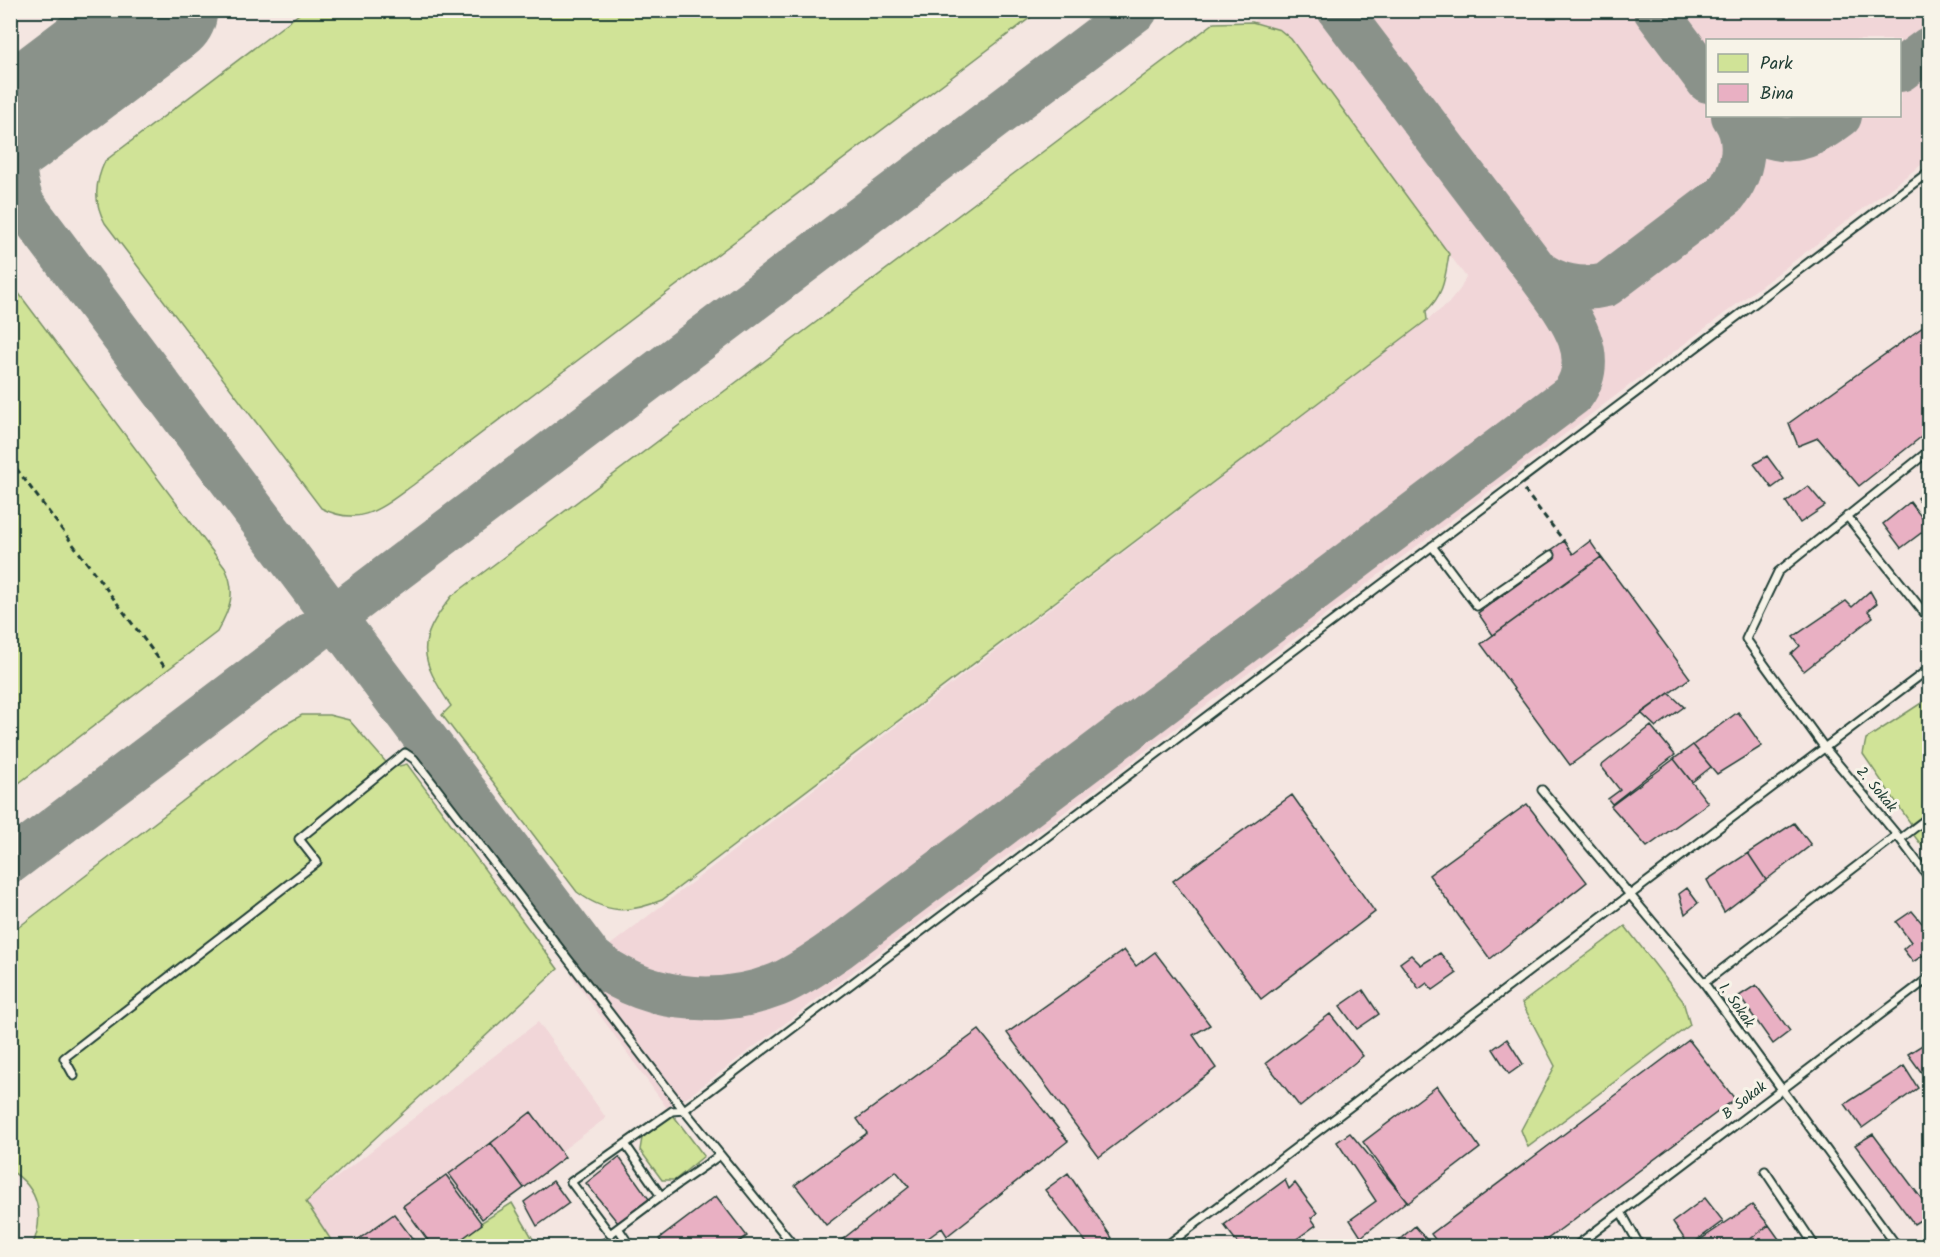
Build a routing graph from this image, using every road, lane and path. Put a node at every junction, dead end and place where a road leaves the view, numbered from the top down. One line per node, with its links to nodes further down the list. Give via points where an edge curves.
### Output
1 (1929, 171): 4 (lane)
2 (1929, 450): 5 (lane)
3 (10, 460): 11 (path)
4 (1517, 482): 6 (path); 7 (lane)
5 (1847, 516): 9 (lane); 12 (lane, 2. Sokak, via 1778,572 1746,639)
6 (1564, 541)
7 (1432, 546): 8 (lane, via 1477,606); 22 (lane)
8 (1551, 555)
9 (1929, 620)
10 (1929, 668): 12 (lane)
11 (167, 670)
12 (1824, 747): 15 (lane, 2. Sokak); 17 (lane)
13 (1542, 790): 17 (lane, 1. Sokak)
14 (1929, 816): 15 (lane)
15 (1899, 837): 16 (lane, 2. Sokak); 19 (lane)
16 (1929, 879)
17 (1631, 893): 19 (lane, 1. Sokak); 31 (lane)
18 (1929, 977): 21 (lane, B Sokak)
19 (1704, 983): 21 (lane, 1. Sokak)
20 (75, 1076): 22 (lane, via 64,1058 317,862 299,839 405,753 414,759)
21 (1780, 1089): 27 (lane, B Sokak); 35 (lane, 1. Sokak)
22 (684, 1110): 23 (lane, via 672,1111); 24 (lane)
23 (625, 1144): 26 (lane); 28 (lane, via 571,1182 610,1234)
24 (720, 1155): 26 (lane); 30 (lane)
25 (1765, 1171): 34 (lane)
26 (661, 1196): 28 (lane)
27 (1621, 1212): 32 (lane, B Sokak); 33 (lane)
28 (618, 1228): 29 (lane)
29 (630, 1246)
30 (794, 1246)
31 (1166, 1246)
32 (1576, 1246)
33 (1640, 1246)
34 (1815, 1246)
35 (1896, 1246)

